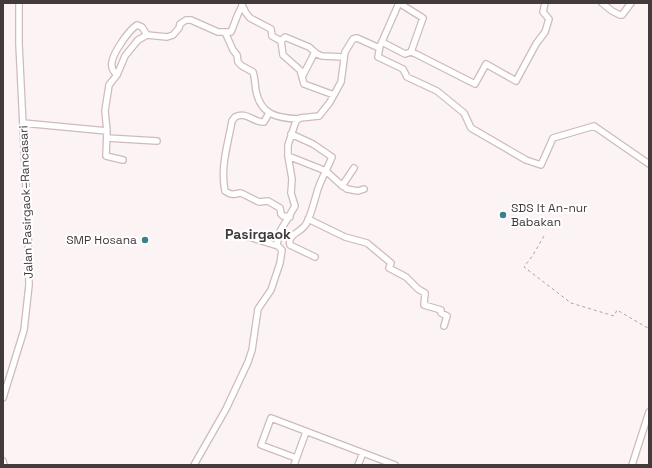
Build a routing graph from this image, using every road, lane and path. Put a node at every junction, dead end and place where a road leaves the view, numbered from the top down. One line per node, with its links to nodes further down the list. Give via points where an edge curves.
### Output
1 (20, 3): 19 (street, Jalan Pasirgaok–Rancasari, via 19,44)
2 (399, 3): 10 (street); 12 (street, via 423,18)
3 (545, 3): 12 (street, via 543,12 549,19 545,32 516,81 486,64 475,84)
4 (602, 3): 5 (street, via 622,15)
5 (631, 3)
6 (242, 4): 7 (street, via 231,32); 9 (street, via 248,16 270,29 272,36)
7 (225, 32): 8 (street, via 218,32 186,20 180,24 176,32 167,37); 17 (street, via 238,62 253,72 258,98)
8 (147, 35): 14 (street, via 138,40 125,56); 14 (street, via 142,27 133,27 116,51 112,63 112,69)
9 (281, 41): 11 (street, via 285,37); 15 (street, via 283,55 300,70)
10 (381, 44): 12 (street, via 405,54); 13 (street, via 377,47 355,38 346,48); 26 (street, via 378,57 403,69 407,77 437,91 464,112 471,128 526,160 541,165 553,138 594,126)
11 (315, 52): 13 (street, via 322,56); 15 (street)
12 (411, 52)
13 (344, 57): 16 (street, via 341,82)
14 (117, 75): 20 (street, via 109,87 105,111)
15 (302, 77): 16 (street, via 306,86)
16 (334, 96): 18 (street, via 319,116)
17 (269, 113): 18 (street, via 279,118); 31 (street, via 264,122 244,115 235,117 232,121 224,156 223,183 225,191 229,194 241,193 260,202 268,201 280,208 280,214)
18 (298, 119): 21 (street)
19 (23, 124): 20 (street); 39 (street, Jalan Pasirgaok–Rancasari, via 29,285 24,330)
20 (107, 131): 22 (street)
21 (291, 134): 24 (street); 28 (street, via 313,144 332,157)
22 (107, 138): 23 (street); 25 (street, via 106,156)
23 (156, 142)
24 (288, 156): 28 (street); 31 (street, via 292,179 291,193 295,204)
25 (123, 160)
26 (649, 164)
27 (354, 168): 29 (street)
28 (326, 171): 29 (street); 32 (street)
29 (342, 186): 30 (street, via 358,191)
30 (364, 189)
31 (290, 216): 35 (street, via 279,233)
32 (308, 219): 36 (street, via 302,230 292,236 289,242 290,245); 37 (street, via 345,237 372,246 391,263 388,268 406,277 425,293 424,305 440,310 446,316)
33 (246, 236): 35 (street)
34 (544, 236): 38 (path, via 524,267 571,303 614,316 617,310)
35 (278, 246): 46 (street, via 282,250 280,263 270,292 258,309 250,355 226,409)
36 (315, 257)
37 (444, 326)
38 (649, 328)
39 (3, 398)
40 (649, 412): 50 (street)
41 (306, 432): 42 (street); 43 (street); 43 (street, via 271,418 261,445)
42 (362, 453): 48 (street); 49 (street)
43 (296, 458): 47 (street)
44 (3, 461): 45 (street)
45 (4, 465)
46 (194, 465)
47 (294, 465)
48 (358, 465)
49 (395, 465)
50 (632, 465)

